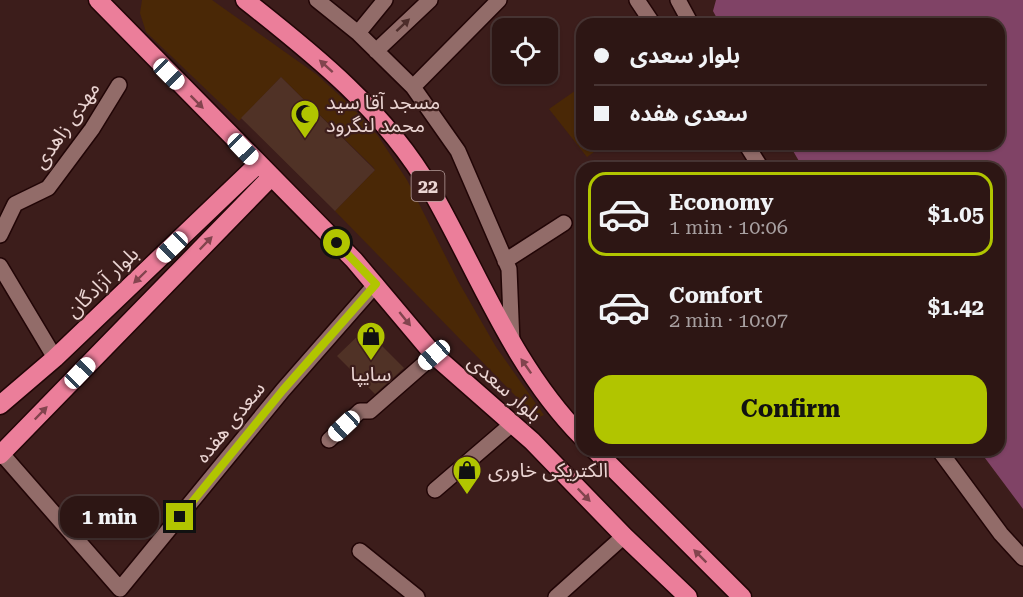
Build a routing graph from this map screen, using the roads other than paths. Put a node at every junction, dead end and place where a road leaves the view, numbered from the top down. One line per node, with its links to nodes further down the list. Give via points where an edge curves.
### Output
1 (98, 0): 12 (highway, بلوار سعدی)
2 (119, 0): 12 (highway)
3 (245, 0): 23 (highway, بلوار سعدی / 22, one-way to 3, via 430,190 391,132 347,85)
4 (317, 0): 13 (street)
5 (385, 0): 13 (street)
6 (430, 0): 14 (street, one-way to 6)
7 (499, 0): 16 (street)
8 (637, 0): 10 (street)
9 (678, 0): 11 (street)
10 (649, 18)
11 (688, 18)
12 (125, 28): 17 (highway, بلوار سعدی, one-way to 17)
13 (358, 33): 14 (street)
14 (376, 51): 16 (street)
15 (119, 85): 19 (street, مهدی زاهدی, via 48,188 15,204)
16 (413, 87): 20 (street, via 458,151)
17 (265, 170): 22 (highway, بلوار سعدی); 25 (highway, بلوار آزادگان, one-way to 25); 30 (highway, one-way to 17)
18 (564, 223): 20 (street)
19 (0, 235)
20 (505, 261): 23 (street, via 509,269)
21 (0, 266): 25 (street)
22 (376, 284): 24 (highway, بلوار سعدی, one-way to 24); 30 (street, سعدی هفده, via 283,390 120,590)
23 (512, 346): 28 (highway, بلوار سعدی / 22, one-way to 23, via 559,414)
24 (434, 355): 27 (highway, بلوار سعدی); 29 (street, via 370,411 360,411)
25 (55, 358): 26 (highway, بلوار آزادگان)
26 (0, 405)
27 (512, 424): 33 (street); 34 (highway, بلوار سعدی, one-way to 34)
28 (576, 431)
29 (329, 440)
30 (1, 454)
31 (601, 456): 40 (highway, one-way to 31)
32 (944, 456): 36 (street)
33 (435, 490)
34 (624, 536): 38 (street); 39 (highway, بلوار سعدی)
35 (360, 551): 37 (street)
36 (1023, 558)
37 (417, 597)
38 (556, 597)
39 (688, 597)
40 (742, 597)

